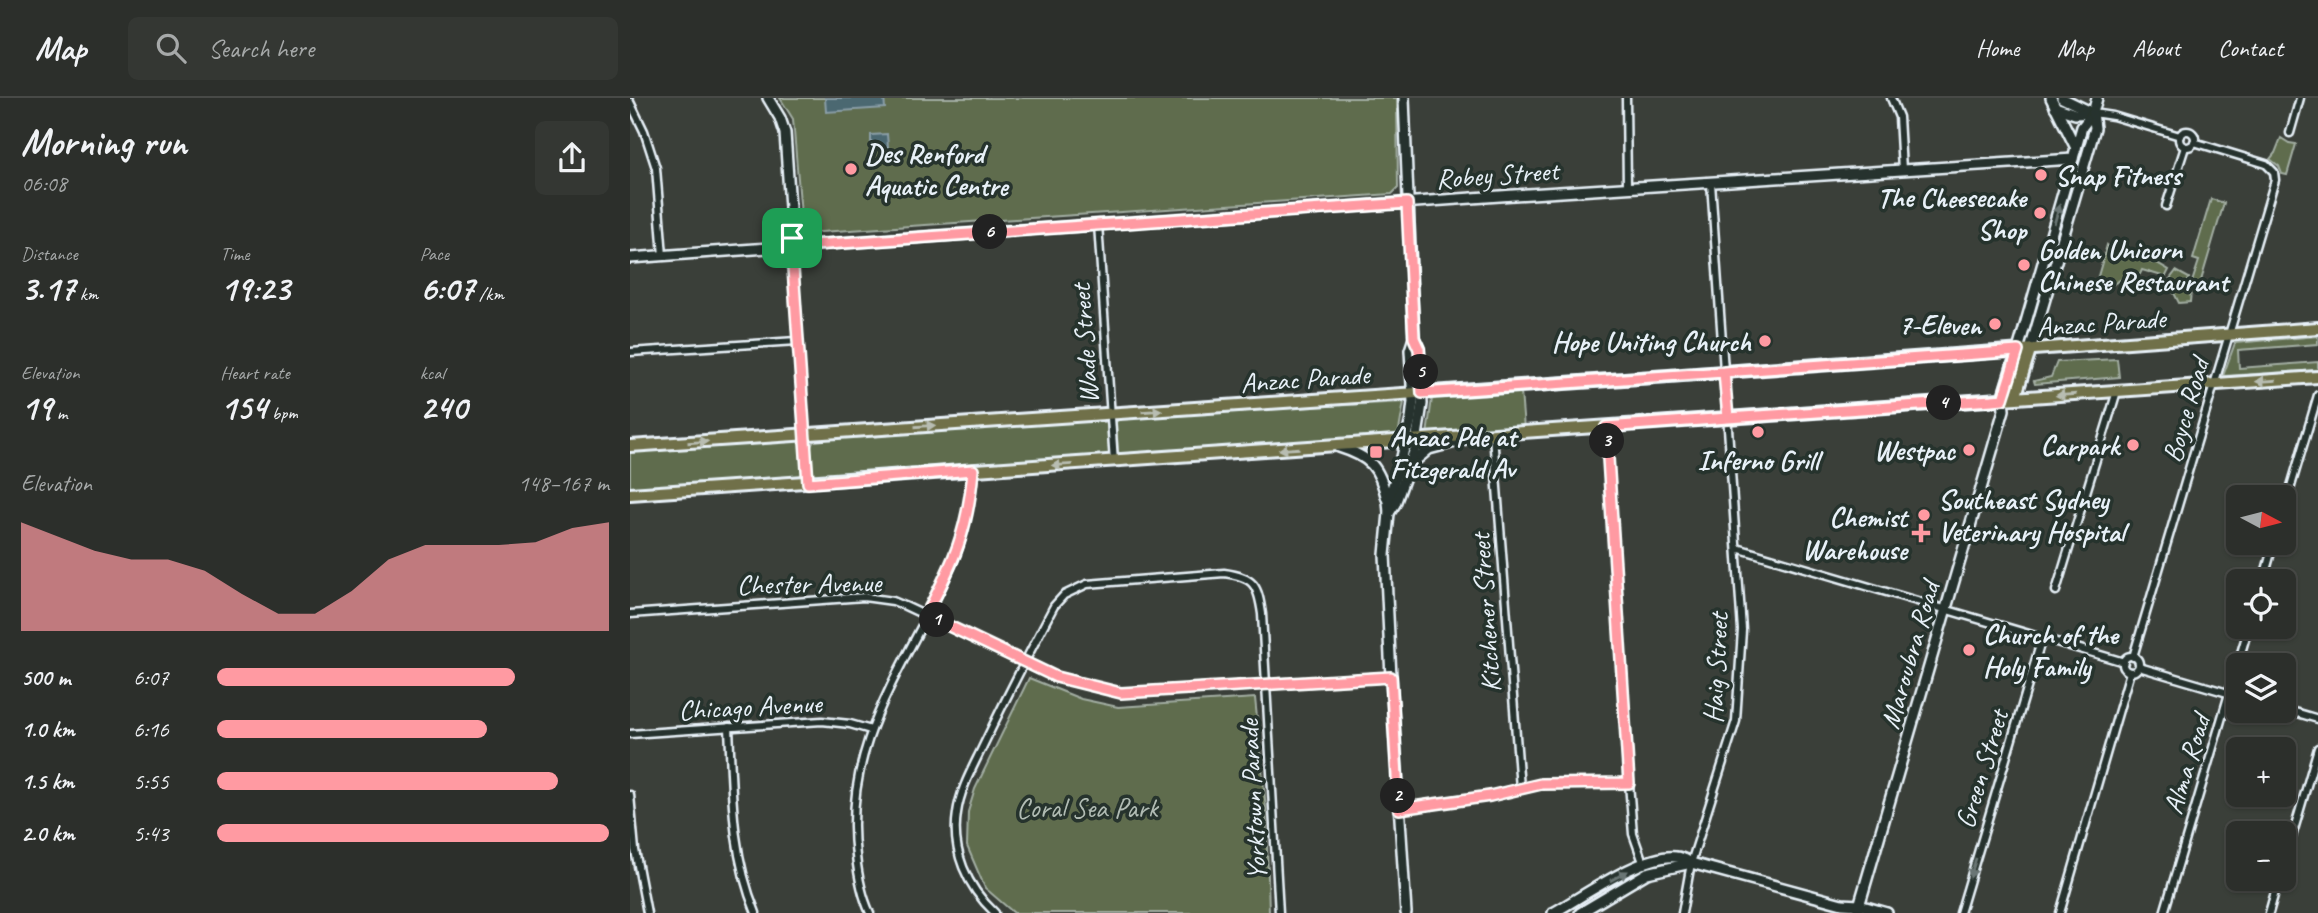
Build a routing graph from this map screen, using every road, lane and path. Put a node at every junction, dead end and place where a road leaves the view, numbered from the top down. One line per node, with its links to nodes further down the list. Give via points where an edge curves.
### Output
1 (768, 98): 23 (street, via 785,133)
2 (1405, 98): 20 (street)
3 (1626, 98): 19 (street)
4 (1891, 98): 17 (street, via 1899,117)
5 (2062, 98): 10 (street)
6 (2097, 98): 10 (street, Maroubra Road)
7 (2300, 98): 11 (street)
8 (630, 102): 26 (street, via 656,168)
9 (2053, 102): 10 (street, via 2075,114); 15 (street)
10 (2093, 113): 12 (street); 15 (street, Maroubra Road, via 2083,124); 31 (street, Maroubra Road, via 2095,128)
11 (2290, 133)
12 (2180, 136): 13 (street, via 2192,133); 14 (street)
13 (2194, 142): 14 (street); 29 (street, Boyce Road, via 2266,164 2276,176)
14 (2185, 147): 21 (street)
15 (2076, 148): 16 (street, Maroubra Road)
16 (2073, 159): 17 (street, Robey Street); 32 (street, Maroubra Road, one-way to 16)
17 (1902, 170): 18 (street, Robey Street)
18 (1711, 183): 19 (street, Robey Street); 34 (street, Haig Street)
19 (1627, 188): 20 (street, Robey Street)
20 (1407, 203): 22 (street, Robey Street); 38 (street, via 1414,338 1410,350)
21 (2166, 206)
22 (1098, 224): 23 (street, Robey Street); 42 (street, Wade Street)
23 (796, 242): 24 (street, via 786,240); 25 (street)
24 (783, 247): 25 (street); 26 (street)
25 (792, 254): 30 (street)
26 (663, 256): 27 (street)
27 (630, 258)
28 (2318, 328): 29 (main road, Anzac Parade)
29 (2230, 335): 31 (main road, Anzac Parade); 36 (street, Boyce Road)
30 (797, 341): 33 (street); 45 (street)
31 (2030, 350): 32 (main road, Anzac Parade); 40 (main road, Maroubra Road)
32 (2018, 351): 34 (main road, Anzac Parade); 41 (main road, Maroubra Road)
33 (630, 352)
34 (1724, 372): 38 (main road, Anzac Parade); 43 (street, Haig Street)
35 (2318, 377): 36 (main road, one-way to 36)
36 (2214, 385): 37 (main road); 64 (street, Boyce Road)
37 (2117, 391): 40 (main road, one-way to 40); 59 (street)
38 (1417, 393): 42 (main road, Anzac Parade, one-way to 38); 47 (street)
39 (2318, 395): 54 (street)
40 (2015, 398): 41 (main road)
41 (2004, 405): 43 (main road); 60 (street, Maroubra Road)
42 (1110, 413): 45 (main road, Anzac Parade, one-way to 42); 50 (street, Wade Street)
43 (1728, 418): 44 (main road); 58 (street, Haig Street)
44 (1606, 427): 46 (main road); 79 (street)
45 (805, 435): 48 (main road, Anzac Parade, one-way to 45); 53 (street)
46 (1487, 436): 47 (main road); 51 (street, via 1433,447); 80 (street, Kitchener Street)
47 (1411, 442): 49 (main road); 51 (street); 56 (street)
48 (630, 446)
49 (1335, 446): 50 (main road, one-way to 50); 56 (street, via 1357,452 1374,465)
50 (1114, 462): 52 (main road, one-way to 52)
51 (1408, 467): 57 (street)
52 (973, 470): 53 (main road); 62 (street, via 964,531)
53 (808, 483): 55 (main road)
54 (2291, 485)
55 (630, 494)
56 (1388, 501): 57 (street)
57 (1389, 513): 69 (street, via 1385,555)
58 (1737, 548): 60 (street); 85 (street, Haig Street, via 1742,630 1736,722)
59 (2056, 591)
60 (1946, 610): 63 (street); 88 (street, Maroubra Road)
61 (630, 614): 62 (street, Chester Avenue, via 864,597 893,601)
62 (926, 615): 66 (street, Chester Avenue); 76 (street)
63 (2042, 638): 65 (street); 99 (street, Green Street, one-way to 99)
64 (2133, 657): 65 (street); 67 (street)
65 (2124, 662): 68 (street)
66 (1024, 663): 70 (street, Chester Avenue, via 1056,677 1121,693); 70 (street, Yorktown Parade, via 1054,606 1077,587 1224,573 1244,578 1258,590); 92 (street, via 961,793 957,814 960,861 975,891)
67 (2139, 667): 68 (street); 71 (street)
68 (2130, 672): 100 (street)
69 (1391, 677): 70 (street, Chester Avenue); 82 (street)
70 (1266, 685): 93 (street, Yorktown Parade)
71 (2226, 692)
72 (2226, 703): 101 (street, Alma Road)
73 (2296, 713): 74 (street)
74 (2318, 719)
75 (729, 727): 76 (street, Chicago Avenue, via 822,720); 77 (street, Chicago Avenue); 90 (street, via 734,835)
76 (871, 730): 91 (street, via 860,763 853,816 858,869)
77 (630, 734)
78 (2318, 748): 83 (street)
79 (1629, 783): 80 (street); 84 (street, via 1633,834)
80 (1520, 788): 82 (street)
81 (630, 795): 89 (street)
82 (1399, 809): 94 (street)
83 (2296, 823)
84 (1643, 863): 85 (street, via 1668,857); 86 (street); 95 (street, one-way to 84)
85 (1691, 863): 86 (street); 88 (street); 97 (street, Haig Street)
86 (1647, 873): 96 (street)
87 (2275, 891): 102 (street)
88 (1858, 909): 98 (street)
89 (647, 913)
90 (756, 913)
91 (870, 913)
92 (995, 913)
93 (1279, 913)
94 (1406, 913)
95 (1553, 913)
96 (1580, 913)
97 (1682, 913)
98 (1887, 913)
99 (1960, 913)
100 (2060, 913)
101 (2164, 913)
102 (2269, 913)

